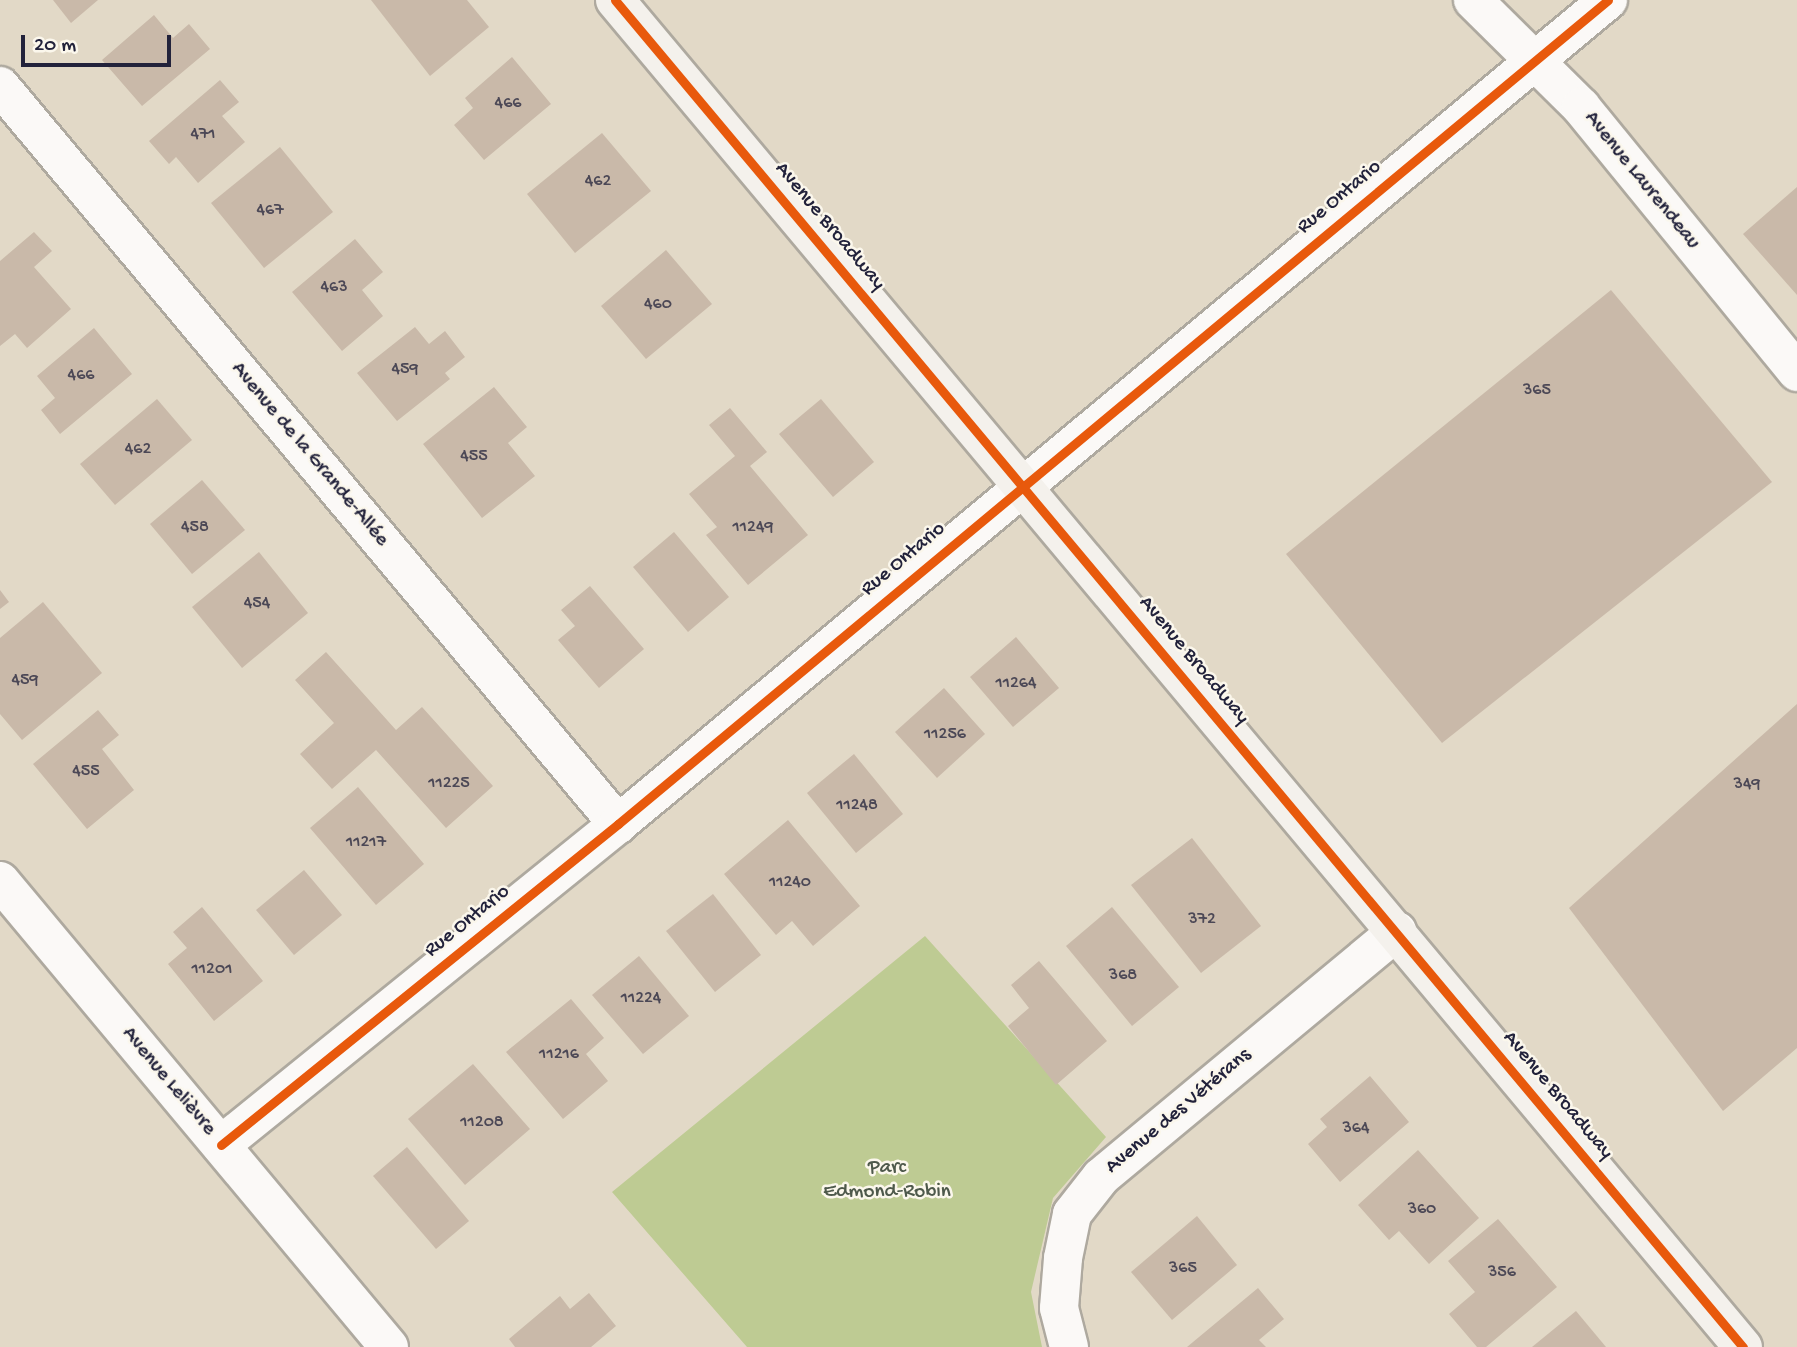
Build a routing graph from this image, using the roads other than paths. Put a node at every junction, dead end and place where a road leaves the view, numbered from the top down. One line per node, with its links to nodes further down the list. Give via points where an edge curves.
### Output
1 (615, 0): 7 (street, Avenue Broadway)
2 (1474, 0): 4 (street, Avenue Laurendeau)
3 (1608, 0): 4 (street, Rue Ontario)
4 (1533, 61): 6 (street, Avenue Laurendeau, via 1581,107); 7 (street, Rue Ontario)
5 (0, 86): 8 (street, Avenue de la Grande-Allée)
6 (1797, 372)
7 (1022, 484): 8 (street, Rue Ontario); 10 (street, Avenue Broadway)
8 (618, 824): 11 (street, Rue Ontario)
9 (0, 881): 11 (street, Avenue Lelièvre)
10 (1397, 930): 13 (street, Avenue des Vétérans, via 1101,1177 1072,1214 1063,1258 1059,1308); 14 (street, Avenue Broadway)
11 (220, 1145): 12 (street, Avenue Lelièvre)
12 (389, 1347)
13 (1069, 1347)
14 (1743, 1347)

